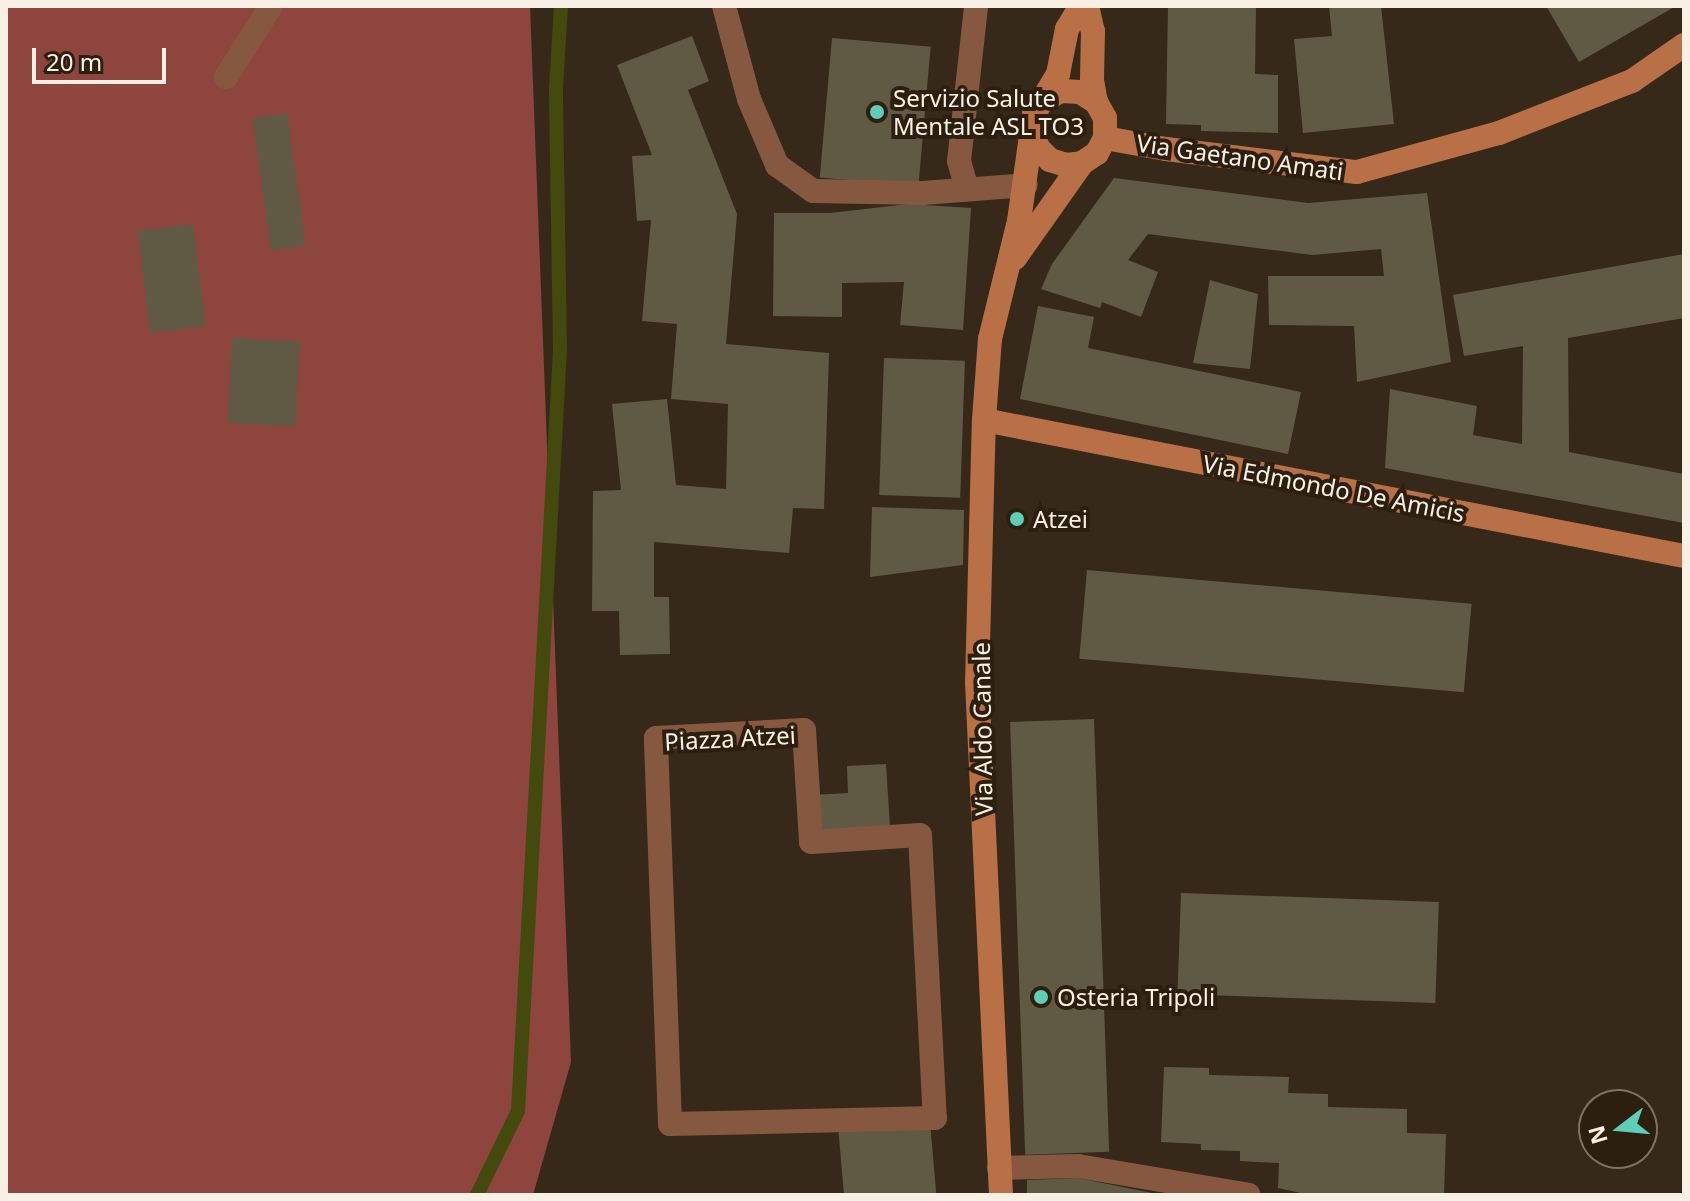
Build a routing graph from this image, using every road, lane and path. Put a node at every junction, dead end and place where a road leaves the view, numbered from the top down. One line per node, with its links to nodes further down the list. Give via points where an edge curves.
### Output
1 (271, 6): 6 (street)
2 (724, 6): 13 (street, via 749,99 777,165 813,191)
3 (976, 6): 13 (street, via 959,161)
4 (1084, 6): 7 (street, via 1067,29 1058,74); 8 (street, via 1093,31)
5 (1684, 45): 10 (street, Via Gaetano Amati, via 1632,81 1499,133 1357,172)
6 (226, 77)
7 (1044, 100): 8 (street, via 1061,91 1080,92); 9 (street, via 1034,114)
8 (1096, 102): 10 (street, via 1105,118)
9 (1032, 132): 11 (street, via 1050,160); 12 (street, Via Aldo Canale)
10 (1105, 138): 11 (street, via 1097,153)
11 (1082, 163): 14 (street, Via Aldo Canale)
12 (1026, 185): 13 (street); 14 (street, Via Aldo Canale)
13 (967, 189)
14 (1009, 266): 15 (street, Via Aldo Canale, via 990,339)
15 (984, 420): 16 (street, Via Edmondo De Amicis); 18 (street, Via Aldo Canale, via 977,683)
16 (1684, 556)
17 (670, 1124): 17 (street, Piazza Atzei, via 935,1118 920,835 811,842 804,730 656,738)
18 (999, 1168): 19 (street, Via Aldo Canale); 20 (street, via 1078,1166)
19 (1001, 1195)
20 (1249, 1195)

